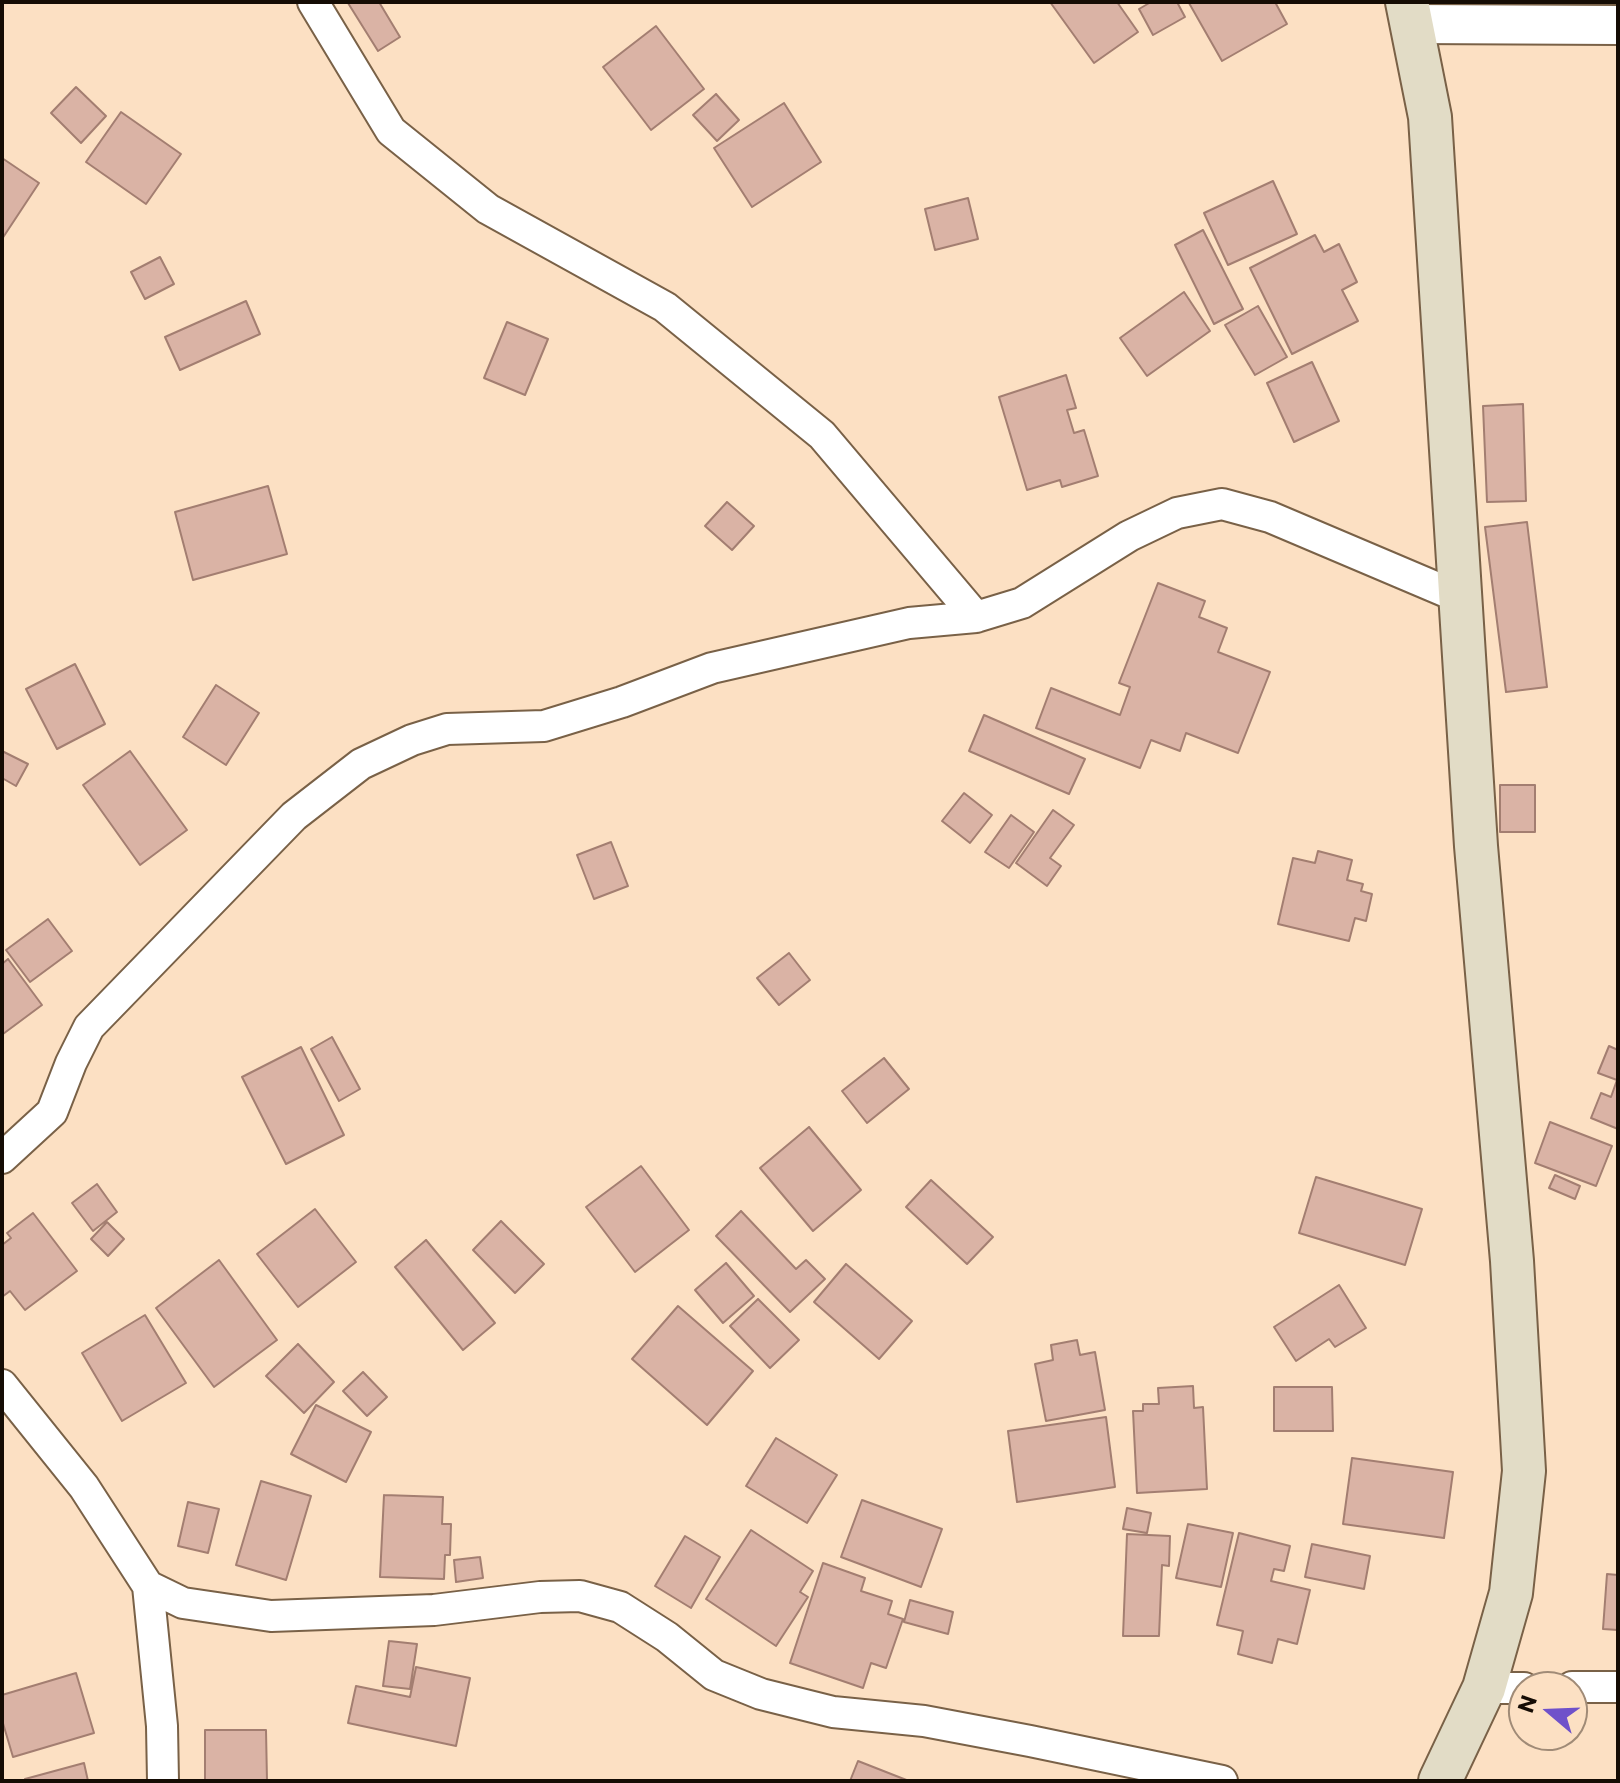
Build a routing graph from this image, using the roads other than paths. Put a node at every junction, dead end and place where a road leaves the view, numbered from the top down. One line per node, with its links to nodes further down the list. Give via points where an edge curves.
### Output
1 (313, 2): 5 (street, via 391,131 488,209 665,307 822,435)
2 (1409, 13): 3 (street); 4 (main road, via 1430,117)
3 (1618, 25)
4 (1461, 598): 5 (street, via 1270,517 1222,504 1177,513 1129,536 1022,603); 11 (main road, via 1524,1471)
5 (976, 617): 6 (street, via 909,623 712,668 544,726 447,729 361,764 294,816 89,1027 52,1112)
6 (2, 1158)
7 (2, 1385): 8 (street, via 84,1487)
8 (148, 1586): 12 (street); 13 (street, via 183,1603 271,1616 434,1610 580,1596 620,1607 714,1675 761,1694 833,1712 924,1721)
9 (1588, 1687): 10 (street)
10 (1618, 1687)
11 (1504, 1688): 14 (main road)
12 (163, 1781)
13 (1222, 1781)
14 (1440, 1781)

